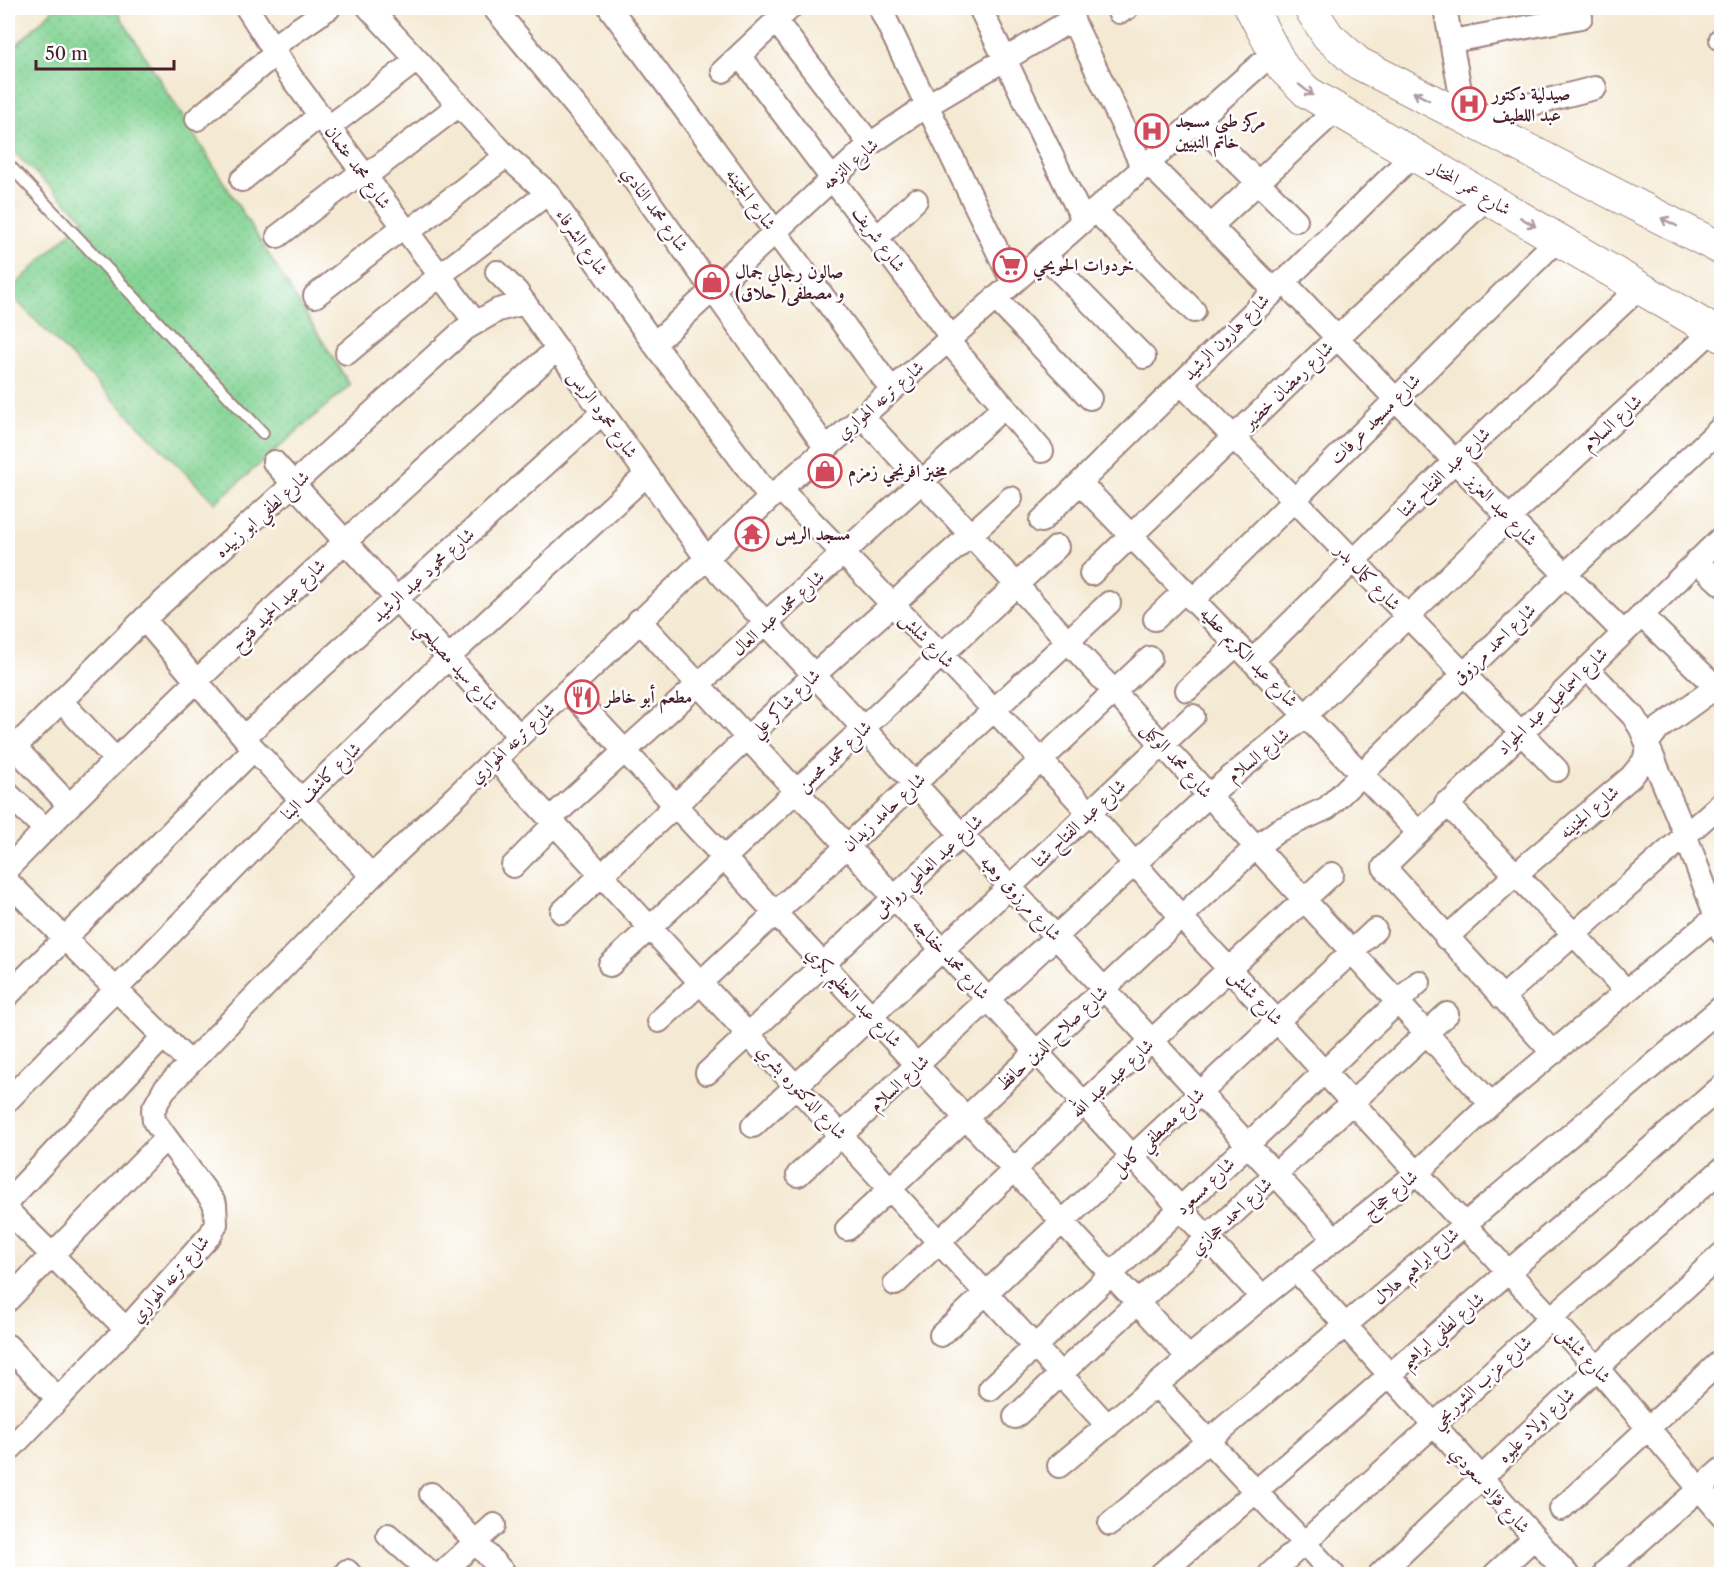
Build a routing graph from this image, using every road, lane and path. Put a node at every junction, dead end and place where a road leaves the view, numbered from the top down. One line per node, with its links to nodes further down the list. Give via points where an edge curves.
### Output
1 (247, 8): 15 (street, شارع محمد عثمان)
2 (329, 8): 15 (street)
3 (369, 8): 19 (street, شارع الشرفاء)
4 (494, 8): 56 (street, شارع محمد النادي, via 610,148)
5 (610, 8): 45 (street, شارع الجنينه)
6 (879, 8): 23 (street)
7 (980, 8): 18 (street)
8 (1251, 8): 16 (main road, شارع عمر المختار)
9 (1310, 8): 26 (main road, one-way to 9, via 1358,63 1328,36)
10 (1446, 8): 14 (street)
11 (1070, 13): 18 (street, شارع النزهه); 33 (street, شارع عبد العزيز)
12 (783, 14): 17 (street); 29 (street)
13 (1581, 17): 14 (street)
14 (1452, 41): 26 (street)
15 (274, 50): 25 (street); 27 (street, شارع محمد عثمان)
16 (1274, 52): 24 (main road, شارع عمر المختار, one-way to 24, via 1294,81); 28 (street, شارع ترعه الهواري)
17 (740, 56): 20 (street); 35 (street, شارع شريف)
18 (1005, 58): 23 (street, شارع النزهه); 41 (street)
19 (417, 60): 22 (street, شارع الشرفاء); 27 (street)
20 (723, 71)
21 (1595, 88): 26 (street)
22 (459, 105): 31 (street, شارع الشرفاء); 34 (street)
23 (926, 106): 29 (street, شارع النزهه); 53 (street)
24 (1336, 110): 30 (main road, شارع عمر المختار); 37 (street)
25 (197, 119)
26 (1467, 119): 49 (main road, one-way to 26)
27 (325, 121): 34 (street, شارع محمد عثمان); 36 (street)
28 (1196, 121): 33 (street, شارع ترعه الهواري); 37 (street)
29 (870, 144): 35 (street, شارع النزهه)
30 (1413, 155): 39 (main road, شارع عمر المختار); 54 (street, شارع هارون الرشيد)
31 (506, 156): 38 (street, شارع الشرفاء); 44 (street)
32 (8, 164): 77 (lane)
33 (1145, 166): 41 (street, شارع ترعه الهواري); 43 (street, شارع عبد العزيز)
34 (365, 173): 44 (street, شارع محمد عثمان); 46 (street)
35 (832, 177): 45 (street, شارع النزهه); 47 (street, شارع شريف)
36 (242, 180)
37 (1258, 182): 42 (street); 43 (street)
38 (548, 193): 52 (street); 65 (street, شارع الشرفاء)
39 (1487, 198): 48 (main road, شارع عمر المختار, one-way to 48); 63 (street, شارع رمضان خضير)
40 (916, 200): 47 (street)
41 (1089, 215): 50 (street, شارع ترعه الهواري); 60 (street)
42 (1296, 220)
43 (1211, 226): 54 (street, شارع عبد العزيز)
44 (405, 230): 52 (street, شارع محمد عثمان); 57 (street)
45 (776, 232): 56 (street, شارع النزهه); 70 (street, شارع الجنينه)
46 (278, 236)
47 (878, 238): 64 (street, شارع شريف)
48 (1558, 239): 55 (main road, شارع عمر المختار); 72 (street, شارع مسجد عرفات)
49 (1722, 249)
50 (1044, 255): 53 (street, شارع ترعه الهواري); 68 (street)
51 (497, 272): 59 (street, شارع محمود الريس)
52 (439, 276): 61 (street, شارع محمد عثمان); 67 (street)
53 (1013, 283): 58 (street, شارع ترعه الهواري)
54 (1278, 285): 63 (street, شارع عبد العزيز); 69 (street, شارع هارون الرشيد)
55 (1640, 287): 62 (main road, شارع عمر المختار); 81 (street, شارع عبد الفتاح شتا)
56 (714, 289): 65 (street, شارع النزهه); 79 (street, شارع محمد النادي)
57 (315, 296)
58 (995, 298): 64 (street, شارع ترعه الهواري); 71 (street)
59 (525, 303): 61 (street, شارع لطفي ابو زبيده, via 498,310); 66 (street, شارع محمود الريس)
60 (1194, 311)
61 (475, 322): 86 (street, شارع لطفي ابو زبيده)
62 (1719, 332): 90 (street, شارع السلام)
63 (1337, 338): 72 (street, شارع عبد العزيز); 78 (street, شارع رمضان خضير)
64 (949, 339): 70 (street, شارع ترعه الهواري); 73 (street, شارع شريف)
65 (654, 344): 87 (street, شارع الشرفاء)
66 (556, 350): 74 (street, شارع محمود الريس); 95 (street, شارع عبد الحميد فتوح)
67 (347, 353)
68 (1144, 357)
69 (1181, 383): 78 (street, شارع كمال بدر); 85 (street, شارع هارون الرشيد)
70 (892, 390): 75 (street, شارع ترعه الهواري)
71 (1090, 398)
72 (1395, 399): 81 (street, شارع عبد العزيز); 89 (street, شارع مسجد عرفات)
73 (1004, 407): 80 (street, شارع شريف); 84 (street, شارع محمد عبد العال)
74 (602, 413): 83 (street, شارع محمود الريس); 106 (street, شارع محمود عبد الرشيد)
75 (862, 416): 79 (street, شارع ترعه الهواري); 84 (street, شارع محمد الوكيل)
76 (1722, 427): 102 (street, شارع احمد مرزوق)
77 (263, 433)
78 (1233, 438): 89 (street, شارع كمال بدر); 93 (street, شارع رمضان خضير)
79 (826, 448): 87 (street, شارع ترعه الهواري)
80 (1042, 451)
81 (1455, 461): 90 (street, شارع عبد العزيز); 99 (street, شارع عبد الفتاح شتا)
82 (274, 462): 86 (street, شارع سيد مصيلحي)
83 (646, 475): 98 (street, شارع محمود الريس); 119 (street, شارع كاشف البنا)
84 (923, 482): 92 (street, شارع محمد الوكيل); 97 (street, شارع محمد عبد العال)
85 (1080, 483): 91 (street, شارع هارون الرشيد); 93 (street, شارع عبد الكريم عطيه)
86 (294, 485): 95 (street, شارع سيد مصيلحي); 111 (street, شارع لطفي ابو زبيده)
87 (775, 493): 97 (street, شارع شلش); 98 (street, شارع ترعه الهواري)
88 (1011, 498): 92 (street, شارع شاكر علي)
89 (1293, 500): 99 (street, شارع كمال بدر); 105 (street, شارع مسجد عرفات)
90 (1509, 518): 102 (street, شارع عبد العزيز); 110 (street, شارع السلام)
91 (1041, 521)
92 (971, 535): 103 (street, شارع محمد الوكيل); 108 (street, شارع شاكر علي)
93 (1131, 536): 101 (street, شارع رمضان خضير); 105 (street, شارع عبد الكريم عطيه)
94 (1722, 537): 100 (street, شارع اسماعيل عبد الجواد)
95 (344, 541): 106 (street, شارع سيد مصيلحي); 125 (street, شارع عبد الحميد فتوح)
96 (1058, 547): 103 (street, شارع محمد محسن)
97 (843, 554): 108 (street, شارع شلش); 114 (street, شارع محمد عبد العال)
98 (706, 558): 113 (street, شارع ترعه الهواري); 114 (street, شارع مرزوق وهبه)
99 (1353, 561): 110 (street, شارع كمال بدر); 121 (street, شارع عبد الفتاح شتا)
100 (1696, 561): 104 (street); 109 (street, شارع اسماعيل عبد الجواد)
101 (1091, 574)
102 (1566, 574): 115 (street, شارع عبد العزيز); 123 (street, شارع احمد مرزوق)
103 (1017, 585): 116 (street, شارع محمد الوكيل); 118 (street, شارع محمد محسن)
104 (1722, 585)
105 (1188, 595): 112 (street, شارع مسجد عرفات); 117 (street, شارع عبد الكريم عطيه)
106 (396, 598): 119 (street, شارع سيد مصيلحي); 139 (street, شارع محمود عبد الرشيد)
107 (1109, 603): 116 (street, شارع حامد زيدان)
108 (893, 605): 118 (street, شارع شلش); 124 (street, شارع شاكر علي)
109 (1641, 615): 115 (street, شارع اسماعيل عبد الجواد); 127 (street)
110 (1407, 617): 123 (street, شارع كمال بدر); 134 (street, شارع السلام)
111 (144, 619): 125 (street); 131 (street, شارع لطفي ابو زبيده)
112 (1155, 619)
113 (639, 620): 126 (street, شارع محمد خفاجه); 128 (street, شارع ترعه الهواري)
114 (767, 623): 124 (street, شارع مرزوق وهبه); 126 (street, شارع محمد عبد العال)
115 (1623, 632): 122 (street, شارع اسماعيل عبد الجواد)
116 (1068, 641): 130 (street, شارع محمد الوكيل); 132 (street, شارع حامد زيدان)
117 (1236, 645): 121 (street, شارع عبد الكريم عطيه); 129 (street)
118 (942, 655): 132 (street, شارع شلش); 135 (street, شارع محمد محسن)
119 (449, 657): 137 (street, شارع سيد مصيلحي); 153 (street, شارع كاشف البنا)
120 (1150, 657): 130 (street, شارع عبد العاطي رواش)
121 (1252, 661): 134 (street, شارع عبد الكريم عطيه)
122 (1587, 668): 136 (street, شارع اسماعيل عبد الجواد); 141 (street, via 1633,716)
123 (1463, 674): 136 (street, شارع كمال بدر); 148 (street, شارع احمد مرزوق)
124 (814, 675): 135 (street, شارع مرزوق وهبه); 138 (street, شارع شاكر علي)
125 (199, 682): 139 (street); 145 (street, شارع عبد الحميد فتوح)
126 (699, 685): 138 (street, شارع محمد خفاجه); 143 (street, شارع محمد عبد العال)
127 (1719, 686): 141 (street, شارع الجنينه, via 1658,729)
128 (568, 690): 137 (street, شارع ترعه الهواري); 143 (street, شارع عبد العظيم بكري)
129 (1187, 690)
130 (1114, 692): 142 (street, شارع محمد الوكيل); 146 (street, شارع عبد العاطي رواش)
131 (61, 701): 140 (street, شارع لطفي ابو زبيده); 145 (street)
132 (993, 711): 146 (street, شارع شلش); 149 (street, شارع حامد زيدان)
133 (1193, 716): 142 (street, شارع عبد الفتاح شتا)
134 (1305, 716): 148 (street, شارع عبد الكريم عطيه); 152 (street, شارع السلام)
135 (863, 728): 149 (street, شارع مرزوق وهبه); 150 (street, شارع محمد محسن)
136 (1520, 732): 147 (street, شارع كمال بدر); 154 (street, شارع اسماعيل عبد الجواد)
137 (519, 736): 144 (street, شارع ترعه الهواري)
138 (748, 738): 150 (street, شارع محمد خفاجه); 157 (street, شارع شاكر علي)
139 (249, 743): 153 (street); 187 (street, شارع محمود عبد الرشيد)
140 (11, 744): 156 (street)
141 (1649, 744): 163 (street); 171 (street, شارع الجنينه, via 1644,761 1631,777)
142 (1163, 745): 152 (street, شارع محمد الوكيل); 158 (street, شارع عبد الفتاح شتا)
143 (625, 751): 157 (street, شارع عبد العظيم بكري); 159 (street, شارع محمد عبد العال)
144 (495, 759): 159 (street, شارع الدكتوره بشري); 173 (street, شارع ترعه الهواري)
145 (116, 760): 156 (street, شارع عبد الحميد فتوح)
146 (1040, 761): 158 (street, شارع شلش); 162 (street, شارع عبد العاطي رواش)
147 (1557, 770)
148 (1361, 774): 161 (street, شارع عبد الكريم عطيه); 165 (street, شارع احمد مرزوق, via 1327,808 1279,830)
149 (915, 784): 162 (street, شارع مرزوق وهبه); 164 (street, شارع حامد زيدان)
150 (796, 791): 164 (street, شارع محمد خفاجه); 166 (street, شارع محمد محسن)
151 (8, 794): 160 (street)
152 (1209, 795): 165 (street, شارع محمد الوكيل); 167 (street, شارع السلام)
153 (302, 799): 173 (street); 195 (street, شارع كاشف البنا)
154 (1446, 803): 161 (street, شارع اسماعيل عبد الجواد); 171 (street)
155 (1722, 803): 163 (street)
156 (69, 805): 160 (street, شارع عبد الحميد فتوح)
157 (677, 807): 166 (street, شارع عبد العظيم بكري); 172 (street, شارع شاكر علي)
158 (1089, 813): 167 (street, شارع شلش); 175 (street, شارع عبد الفتاح شتا)
159 (552, 821): 168 (street, شارع محمد عبد العال); 172 (street, شارع الدكتوره بشري)
160 (45, 829): 169 (street, شارع عبد الحميد فتوح)
161 (1418, 832): 186 (street, شارع اسماعيل عبد الجواد, via 1383,867)
162 (962, 834): 175 (street, شارع مرزوق وهبه); 176 (street, شارع عبد العاطي رواش)
163 (1685, 834): 181 (street); 184 (street)
164 (847, 846): 176 (street, شارع محمد خفاجه); 179 (street, شارع حامد زيدان)
165 (1256, 847): 177 (street, شارع محمد الوكيل); 180 (street, شارع صلاح الدين حافظ)
166 (724, 858): 179 (street, شارع عبد العظيم بكري); 182 (street, شارع محمد محسن)
167 (1135, 862): 180 (street, شارع شلش); 185 (street, شارع السلام)
168 (513, 866)
169 (8, 868)
170 (1332, 874): 177 (street, شارع عيد عبد الله)
171 (1516, 874): 184 (street); 186 (street, شارع الجنينه)
172 (602, 875): 178 (street, شارع شاكر علي); 182 (street, شارع الدكتوره بشري)
173 (372, 876): 213 (street, شارع ترعه الهواري)
174 (8, 882): 187 (street)
175 (1010, 887): 185 (street, شارع مرزوق وهبه); 188 (street, شارع عبد الفتاح شتا)
176 (894, 897): 188 (street, شارع محمد خفاجه); 190 (street, شارع عبد العاطي رواش)
177 (1305, 900): 189 (street, شارع محمد الوكيل); 192 (street, شارع عيد عبد الله)
178 (562, 912)
179 (775, 913): 190 (street, شارع عبد العظيم بكري); 193 (street, شارع حامد زيدان)
180 (1181, 917): 192 (street, شارع شلش); 196 (street, شارع صلاح الدين حافظ)
181 (1719, 925): 197 (street, شارع حجاج)
182 (650, 927): 191 (street, شارع محمد محسن); 193 (street, شارع الدكتوره بشري)
183 (1375, 930): 189 (street, شارع مصطفي كامل)
184 (1574, 934): 197 (street); 199 (street)
185 (1055, 935): 196 (street, شارع مرزوق وهبه); 200 (street, شارع السلام)
186 (1446, 938): 199 (street)
187 (64, 939): 195 (street); 198 (street, شارع محمود عبد الرشيد)
188 (942, 950): 200 (street, شارع محمد خفاجه); 204 (street, شارع عبد الفتاح شتا)
189 (1352, 952): 201 (street, شارع محمد الوكيل); 206 (street, شارع مصطفي كامل)
190 (823, 964): 204 (street, شارع عبد العظيم بكري); 208 (street, شارع عبد العاطي رواش)
191 (610, 965)
192 (1230, 969): 206 (street, شارع شلش); 210 (street, شارع عيد عبد الله)
193 (701, 982): 205 (street, شارع حامد زيدان); 208 (street, شارع الدكتوره بشري)
194 (1419, 982): 201 (street, شارع مسعود)
195 (115, 988): 209 (street); 220 (street, شارع كاشف البنا)
196 (1104, 989): 210 (street, شارع مرزوق وهبه); 211 (street, شارع صلاح الدين حافظ)
197 (1626, 992): 212 (street, شارع حجاج)
198 (8, 995)
199 (1502, 998): 212 (street)
200 (989, 1000): 211 (street, شارع محمد خفاجه); 214 (street, شارع السلام)
201 (1398, 1002): 207 (street, شارع محمد الوكيل); 215 (street, شارع مسعود)
202 (1722, 1007): 240 (street, شارع ابراهيم هلال)
203 (1446, 1014): 207 (street, شارع احمد حجازي)
204 (871, 1016): 214 (street, شارع عبد العظيم بكري); 217 (street, شارع عبد الفتاح شتا)
205 (659, 1021)
206 (1278, 1021): 215 (street, شارع شلش); 219 (street, شارع مصطفي كامل)
207 (1426, 1033): 221 (street, شارع احمد حجازي); 223 (street, شارع محمد الوكيل)
208 (748, 1034): 216 (street, شارع عبد العاطي رواش); 217 (street, شارع الدكتوره بشري)
209 (164, 1036): 213 (street); 236 (street)
210 (1152, 1041): 219 (street, شارع مرزوق وهبه); 222 (street, شارع عيد عبد الله)
211 (1037, 1052): 222 (street, شارع محمد خفاجه); 224 (street, شارع صلاح الدين حافظ)
212 (1553, 1053): 223 (street, شارع حجاج)
213 (190, 1063): 227 (street, شارع ترعه الهواري, via 164,1090 153,1110 154,1122)
214 (917, 1066): 224 (street, شارع عبد العظيم بكري); 226 (street, شارع السلام)
215 (1325, 1072): 221 (street, شارع شلش); 228 (street, شارع مسعود)
216 (706, 1073)
217 (796, 1086): 225 (street, شارع عبد الفتاح شتا); 226 (street, شارع الدكتوره بشري)
218 (1722, 1086): 248 (street, شارع لطفي ابراهيم)
219 (1201, 1093): 228 (street, شارع مرزوق وهبه); 229 (street, شارع مصطفي كامل)
220 (8, 1100)
221 (1352, 1102): 232 (street, شارع شلش); 233 (street, شارع احمد حجازي)
222 (1084, 1103): 229 (street, شارع محمد خفاجه); 231 (street, شارع عيد عبد الله)
223 (1491, 1104): 232 (street, شارع حجاج)
224 (966, 1118): 231 (street, شارع عبد العظيم بكري); 235 (street, شارع صلاح الدين حافظ)
225 (753, 1126)
226 (842, 1137): 234 (street, شارع السلام); 235 (street, شارع الدكتوره بشري)
227 (166, 1138): 246 (street); 257 (street, شارع ترعه الهواري, via 215,1204 216,1224)
228 (1248, 1145): 233 (street, شارع مرزوق وهبه); 237 (street, شارع مسعود)
229 (1132, 1156): 237 (street, شارع محمد خفاجه); 239 (street, شارع مصطفي كامل)
230 (1722, 1169): 255 (street, شارع عزب الشوربجي)
231 (1014, 1170): 239 (street, شارع عبد العظيم بكري); 244 (street, شارع عيد عبد الله)
232 (1417, 1173): 240 (street, شارع شلش); 243 (street, شارع حجاج)
233 (1275, 1174): 242 (street, شارع احمد حجازي); 243 (street, شارع مرزوق وهبه)
234 (798, 1175)
235 (890, 1189): 241 (street, شارع صلاح الدين حافظ); 244 (street, شارع الدكتوره بشري)
236 (8, 1201)
237 (1181, 1209): 242 (street, شارع محمد خفاجه); 249 (street, شارع مسعود)
238 (8, 1211): 246 (street)
239 (1062, 1221): 249 (street, شارع عبد العظيم بكري); 251 (street, شارع مصطفي كامل)
240 (1463, 1225): 248 (street, شارع شلش); 256 (street, شارع ابراهيم هلال)
241 (847, 1229)
242 (1207, 1238): 252 (street, شارع محمد خفاجه); 254 (street, شارع احمد حجازي)
243 (1335, 1239): 247 (street, شارع حجاج)
244 (939, 1242): 250 (street, شارع عيد عبد الله); 251 (street, شارع الدكتوره بشري)
245 (1722, 1254): 263 (street, شارع اولاد عليوه)
246 (52, 1255): 253 (street); 257 (street)
247 (1296, 1270): 252 (street, شارع حجاج); 256 (street, شارع فؤاد سعودي)
248 (1508, 1273): 255 (street, شارع شلش); 265 (street, شارع لطفي ابراهيم)
249 (1112, 1274): 254 (street, شارع عبد العظيم بكري); 260 (street, شارع مسعود)
250 (895, 1284)
251 (986, 1293): 258 (street, شارع مصطفي كامل); 260 (street, شارع الدكتوره بشري)
252 (1262, 1297): 261 (street, شارع حجاج)
253 (8, 1300)
254 (1138, 1302): 261 (street, شارع عبد العظيم بكري); 264 (street, شارع احمد حجازي)
255 (1550, 1320): 263 (street, شارع شلش); 271 (street, شارع عزب الشوربجي)
256 (1345, 1327): 265 (street, شارع فؤاد سعودي); 273 (street, شارع ابراهيم هلال)
257 (126, 1329): 268 (street, شارع ترعه الهواري)
258 (941, 1335)
259 (8, 1346): 268 (street)
260 (1035, 1347): 264 (street, شارع الدكتوره بشري); 267 (street, شارع مسعود)
261 (1189, 1358): 266 (street, شارع حجاج)
262 (1722, 1360): 272 (street)
263 (1597, 1368): 272 (street, شارع شلش); 277 (street, شارع اولاد عليوه)
264 (1061, 1375): 269 (street, شارع احمد حجازي); 270 (street, شارع الدكتوره بشري)
265 (1389, 1377): 271 (street, شارع فؤاد سعودي); 279 (street, شارع لطفي ابراهيم)
266 (1156, 1385): 270 (street, شارع حجاج); 273 (street)
267 (990, 1389)
268 (58, 1398): 274 (street, شارع ترعه الهواري)
269 (1015, 1417)
270 (1108, 1426): 275 (street, شارع حجاج)
271 (1433, 1426): 277 (street, شارع فؤاد سعودي); 288 (street, شارع عزب الشوربجي)
272 (1649, 1426): 278 (street, شارع شلش); 281 (street)
273 (1209, 1442): 279 (street); 283 (street, شارع ابراهيم هلال)
274 (9, 1446)
275 (1059, 1466)
276 (1722, 1469): 278 (street)
277 (1480, 1479): 286 (street, شارع فؤاد سعودي); 296 (street, شارع اولاد عليوه)
278 (1700, 1488): 282 (street, شارع شلش); 289 (street)
279 (1256, 1492): 288 (street); 293 (street, شارع لطفي ابراهيم)
280 (431, 1494): 287 (street)
281 (1561, 1509)
282 (1722, 1515)
283 (1110, 1524)
284 (494, 1525): 287 (street)
285 (388, 1534): 290 (street)
286 (1534, 1538): 297 (street); 298 (street, شارع فؤاد سعودي)
287 (476, 1542): 291 (street); 292 (street)
288 (1303, 1543): 294 (street, شارع عزب الشوربجي); 295 (street)
289 (1606, 1571)
290 (432, 1575)
291 (441, 1575)
292 (505, 1575)
293 (1161, 1575)
294 (1270, 1575)
295 (1334, 1575)
296 (1380, 1575)
297 (1495, 1575)
298 (1567, 1575)

